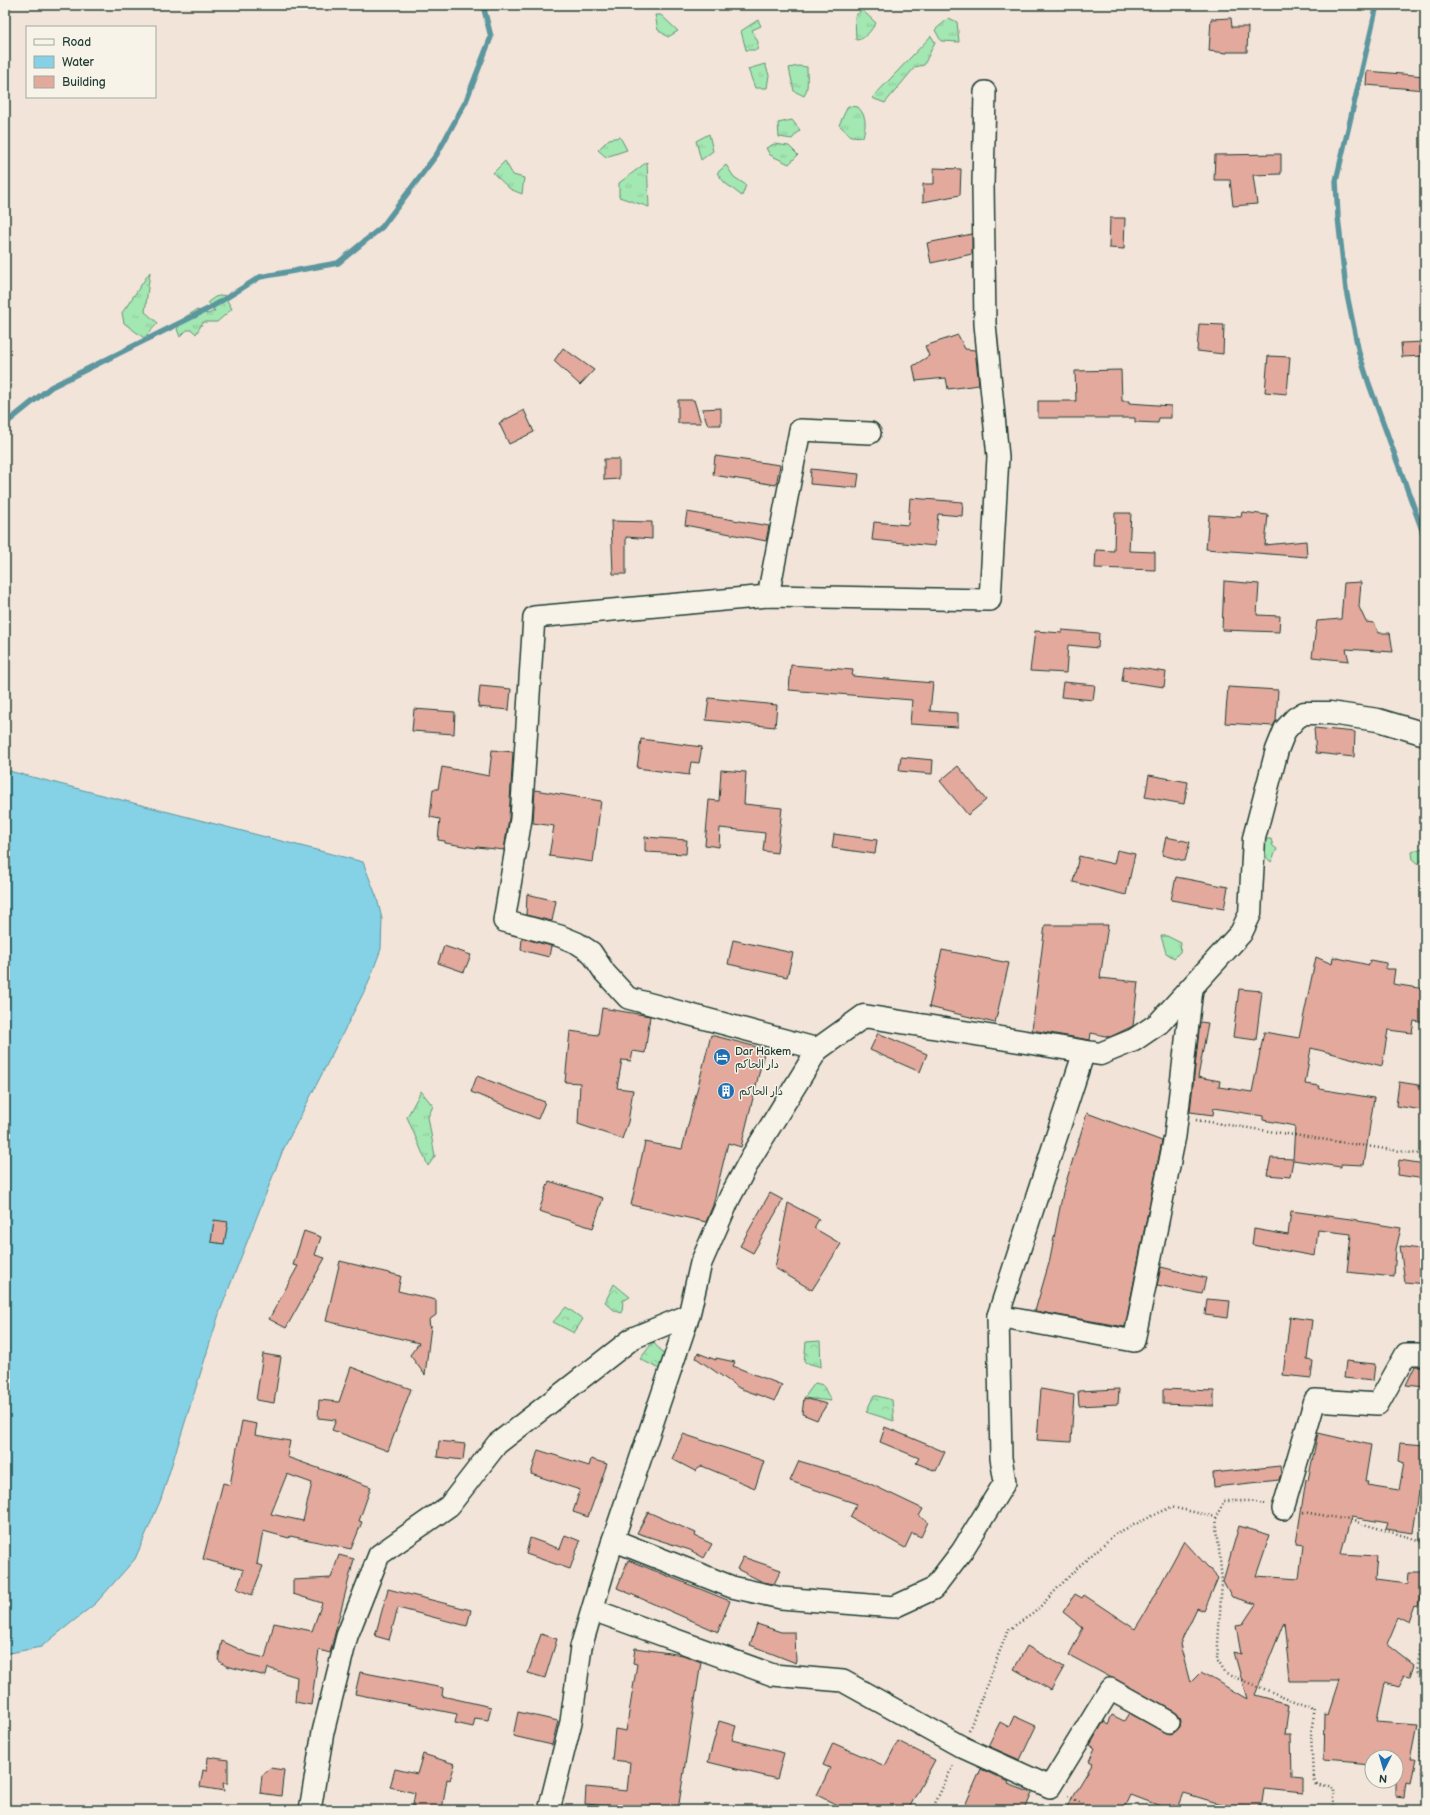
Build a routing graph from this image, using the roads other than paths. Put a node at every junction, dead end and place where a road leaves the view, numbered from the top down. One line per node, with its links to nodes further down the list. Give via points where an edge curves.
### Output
1 (985, 92): 3 (street, via 985,324 998,457 990,600)
2 (870, 433): 3 (street, via 800,430)
3 (768, 596): 6 (street, via 534,616 521,819 504,921 577,943 591,952 605,973 628,998)
4 (1425, 734): 5 (street, via 1378,720 1330,713 1304,713 1285,730 1277,750 1254,838 1250,914 1238,938)
5 (1192, 989): 7 (street, via 1159,1023 1134,1040 1100,1054); 9 (street, via 1176,1136 1134,1341)
6 (818, 1049): 7 (street, via 864,1016); 8 (street, via 752,1156 730,1197 701,1263)
7 (1084, 1052): 9 (street)
8 (689, 1315): 12 (street); 15 (street, via 633,1338 497,1444 449,1506 379,1555 347,1636 323,1732)
9 (998, 1316): 12 (street, via 1001,1458 1005,1482 962,1551 933,1589 894,1607 781,1598 732,1587)
10 (1425, 1354): 11 (street, via 1406,1354 1378,1404 1314,1400)
11 (1283, 1509)
12 (613, 1540): 13 (street)
13 (593, 1610): 14 (street, via 773,1675 843,1681 962,1747 1050,1787 1110,1690); 16 (street, via 581,1647 571,1722)
14 (1169, 1722)
15 (310, 1810)
16 (549, 1810)

